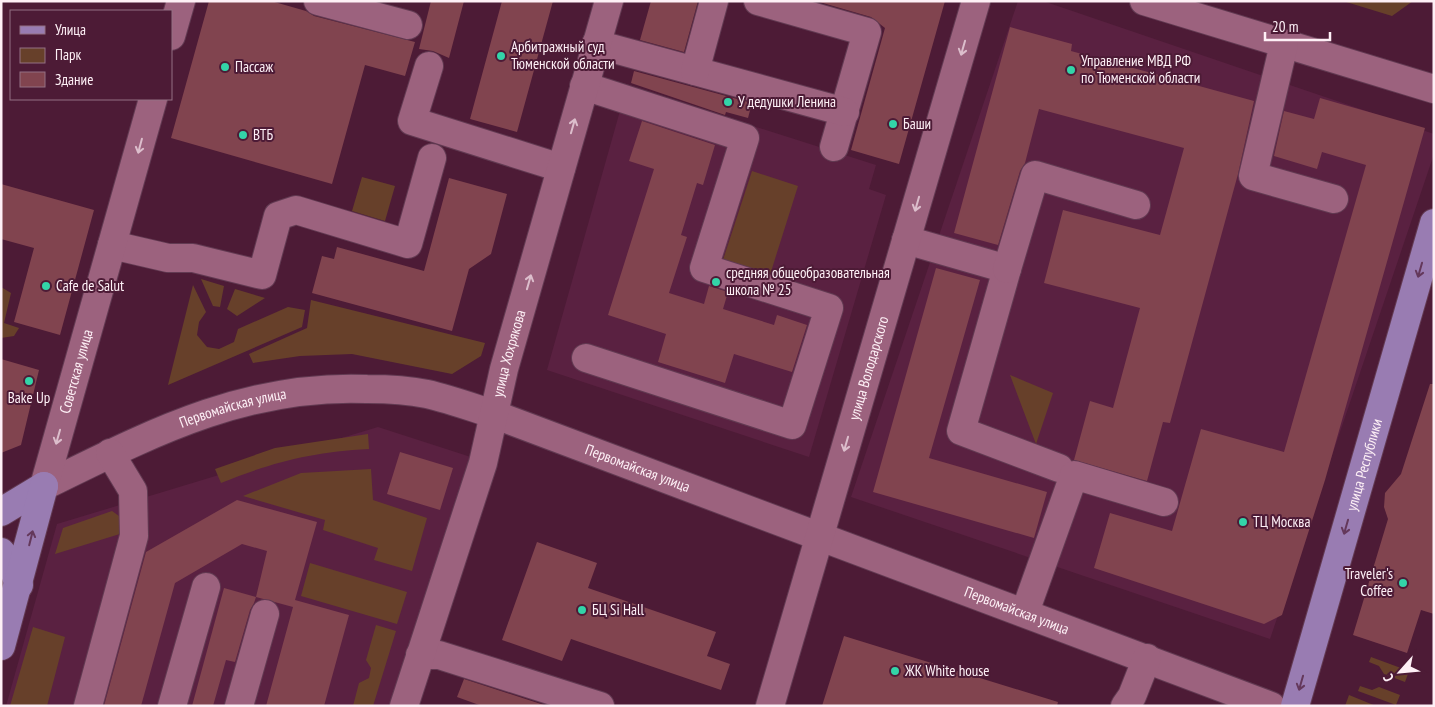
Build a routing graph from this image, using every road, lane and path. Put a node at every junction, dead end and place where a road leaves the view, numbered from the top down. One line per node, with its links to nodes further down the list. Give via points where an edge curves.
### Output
1 (181, 1): 9 (street)
2 (318, 1): 8 (street)
3 (609, 1): 10 (street, улица Хохрякова)
4 (714, 1): 13 (street)
5 (758, 1): 17 (street, via 867,32)
6 (976, 1): 24 (street, улица Володарского, one-way to 24)
7 (1144, 1): 11 (street)
8 (408, 25)
9 (172, 32)
10 (596, 44): 13 (street); 14 (street, улица Хохрякова)
11 (1284, 44): 15 (street); 21 (street, via 1253,176)
12 (428, 66): 20 (street, via 412,121)
13 (695, 71): 17 (street)
14 (584, 86): 20 (street, улица Хохрякова, one-way to 14); 27 (street, via 745,138 704,268 829,308 792,425)
15 (1434, 89)
16 (153, 100): 25 (street, Советская улица, one-way to 25)
17 (845, 112): 18 (street)
18 (834, 147)
19 (432, 158): 25 (street, via 408,244 296,210 278,216 262,274 193,258 168,258)
20 (561, 168): 28 (street, улица Хохрякова, one-way to 20)
21 (1334, 199)
22 (1136, 206): 26 (street, via 1035,175)
23 (1434, 223): 51 (main road, улица Республики, one-way to 51)
24 (906, 240): 26 (street); 34 (street, улица Володарского, one-way to 34)
25 (112, 245): 31 (street, Советская улица, one-way to 31)
26 (1007, 269): 30 (street, via 961,432)
27 (586, 358)
28 (493, 414): 29 (street, Первомайская улица, via 426,394 370,389 314,390 277,394 205,413); 34 (street, Первомайская улица); 41 (street, улица Хохрякова, via 483,463)
29 (110, 453): 31 (street, Первомайская улица); 43 (street, via 133,491 134,536)
30 (1059, 468)
31 (44, 486): 33 (main road, Первомайская улица); 36 (main road, Советская улица, one-way to 31)
32 (1164, 502): 38 (street, via 1074,475)
33 (1, 512)
34 (819, 535): 38 (street, Первомайская улица); 48 (street, улица Володарского)
35 (1, 552): 36 (main road, via 12,565)
36 (19, 585): 40 (main road, Советская улица)
37 (206, 587): 44 (street)
38 (1025, 612): 42 (street, Первомайская улица)
39 (265, 614): 45 (street)
40 (1, 646)
41 (420, 655): 46 (street, улица Хохрякова); 47 (street, via 439,655)
42 (1147, 658): 49 (street); 50 (street, Первомайская улица)
43 (88, 706)
44 (172, 706)
45 (239, 706)
46 (404, 706)
47 (600, 706)
48 (770, 706)
49 (1125, 706)
50 (1270, 706)
51 (1295, 706)

